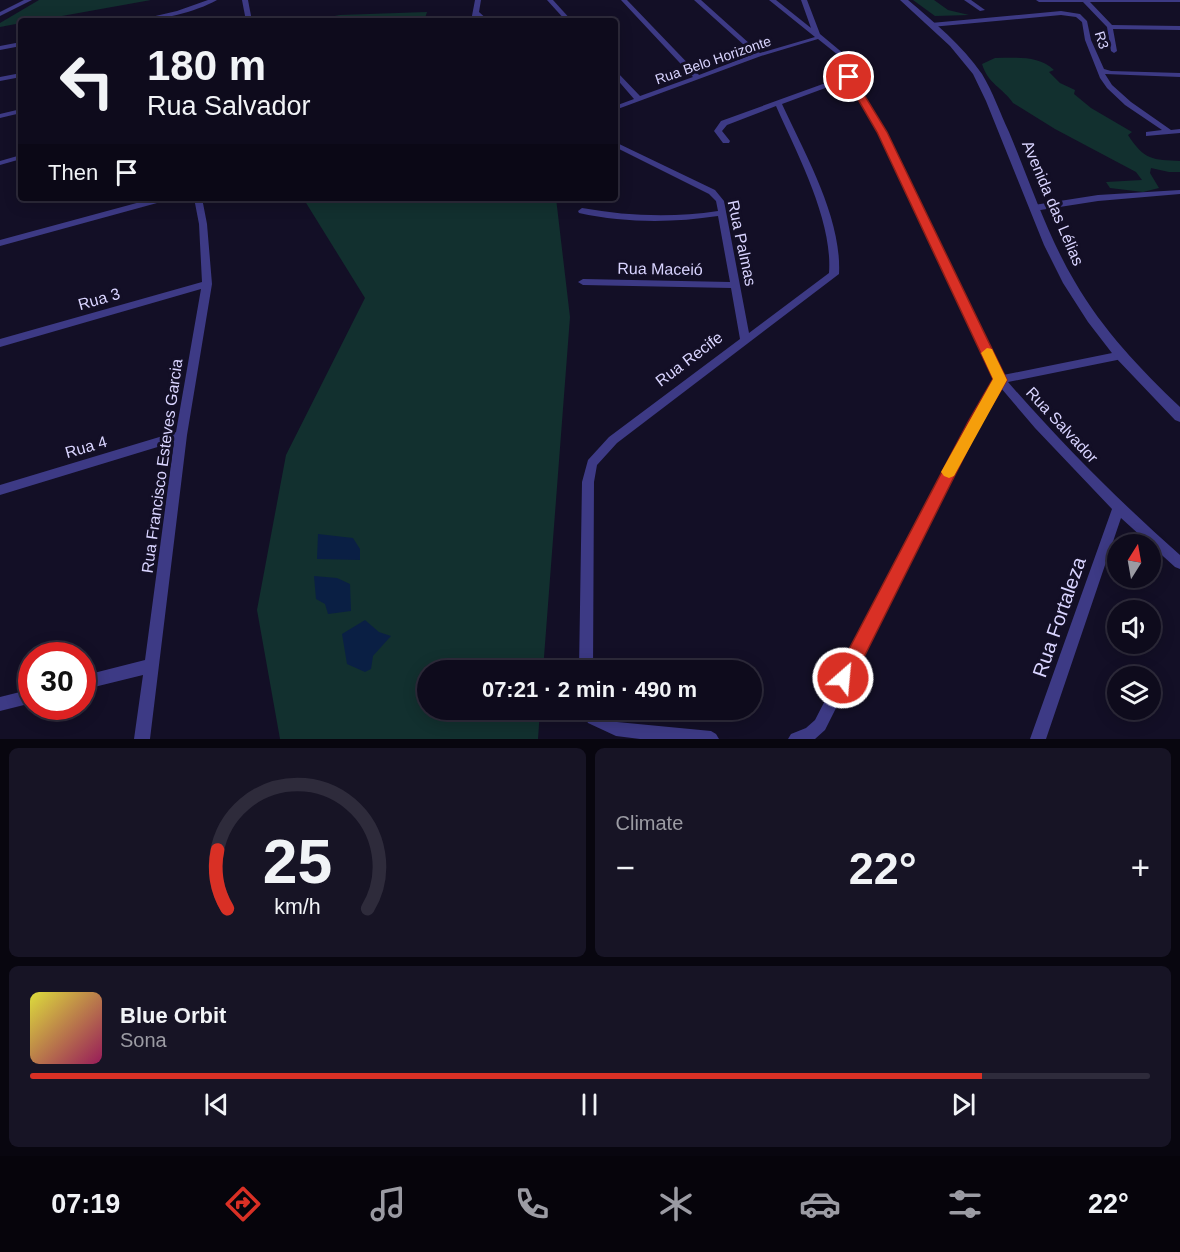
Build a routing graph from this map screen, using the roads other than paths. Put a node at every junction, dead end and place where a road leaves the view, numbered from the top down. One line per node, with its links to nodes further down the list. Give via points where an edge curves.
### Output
1 (29, 0): 19 (street)
2 (214, 0): 17 (street)
3 (245, 0): 25 (street)
4 (478, 0): 18 (street)
5 (550, 0): 28 (street)
6 (624, 0): 42 (street)
7 (697, 0): 37 (street)
8 (804, 0): 21 (street, Rua Salvador)
9 (903, 0): 30 (street, Avenida das Lélias)
10 (967, 0): 16 (street)
11 (1039, 0): 12 (street)
12 (1085, 0): 13 (street); 31 (street)
13 (1146, 0): 14 (street)
14 (1180, 0)
15 (774, 1): 29 (street)
16 (982, 10)
17 (179, 12): 20 (street); 24 (street)
18 (476, 13): 26 (street); 27 (street)
19 (0, 14)
20 (159, 16): 22 (street); 23 (street)
21 (810, 16): 29 (street); 33 (street, Rua Salvador)
22 (150, 18)
23 (155, 18)
24 (180, 18)
25 (248, 18)
26 (475, 18)
27 (482, 18)
28 (566, 18)
29 (794, 18): 33 (street)
30 (931, 25): 38 (street, R3, via 1074,14 1085,21); 60 (street, Avenida das Lélias, via 960,51 984,86)
31 (1110, 27): 32 (street); 36 (street)
32 (1180, 28)
33 (819, 36): 37 (street, Rua Belo Horizonte); 43 (street, Rua Salvador, via 841,54)
34 (18, 45): 35 (street)
35 (0, 48)
36 (1114, 51)
37 (759, 55): 42 (street, Rua Belo Horizonte)
38 (1100, 69): 39 (street, R3, via 1110,73); 50 (street, via 1113,91)
39 (1180, 75)
40 (18, 76): 44 (street)
41 (618, 76): 45 (street)
42 (697, 77): 45 (street, Rua Belo Horizonte)
43 (849, 77): 46 (street); 70 (street, Rua Salvador, via 887,143)
44 (0, 79)
45 (638, 99): 47 (street, Rua Belo Horizonte)
46 (778, 104): 53 (street, via 720,126 718,131); 67 (street, Rua Recife, via 824,216 836,266 832,277)
47 (618, 107)
48 (18, 112): 49 (street)
49 (0, 116)
50 (1168, 131): 51 (street); 52 (street)
51 (1180, 131)
52 (1149, 134)
53 (726, 141)
54 (618, 145): 62 (street, Rua Palmas, via 712,192 720,201)
55 (18, 158): 56 (street)
56 (0, 163)
57 (1180, 192): 60 (street)
58 (154, 201): 63 (street)
59 (199, 201): 65 (street, Rua Francisco Esteves Garcia)
60 (1034, 208): 69 (street, Avenida das Lélias, via 1069,282)
61 (582, 211): 62 (street, via 624,217)
62 (722, 213): 66 (street, Rua Palmas)
63 (0, 243)
64 (584, 282): 66 (street, Rua Maceió)
65 (207, 284): 68 (street, Rua 3); 72 (street, Rua Francisco Esteves Garcia)
66 (736, 285): 67 (street, Rua Palmas)
67 (745, 339): 76 (street, Rua Recife, via 613,440 592,463 588,482)
68 (0, 343)
69 (1122, 355): 70 (street); 71 (street, Avenida das Lélias)
70 (1000, 380): 74 (street, Rua Salvador); 84 (street, via 820,725)
71 (1180, 416)
72 (181, 435): 73 (street, Rua 4); 77 (street, Rua Francisco Esteves Garcia)
73 (0, 490)
74 (1119, 508): 75 (street, Rua Salvador); 85 (street, Rua Fortaleza)
75 (1180, 563)
76 (586, 660)
77 (151, 666): 78 (street); 82 (street, Rua Francisco Esteves Garcia)
78 (96, 680)
79 (18, 700): 80 (street)
80 (0, 704)
81 (597, 720): 83 (street, via 616,729)
82 (142, 739)
83 (711, 739)
84 (796, 739)
85 (1038, 739)

